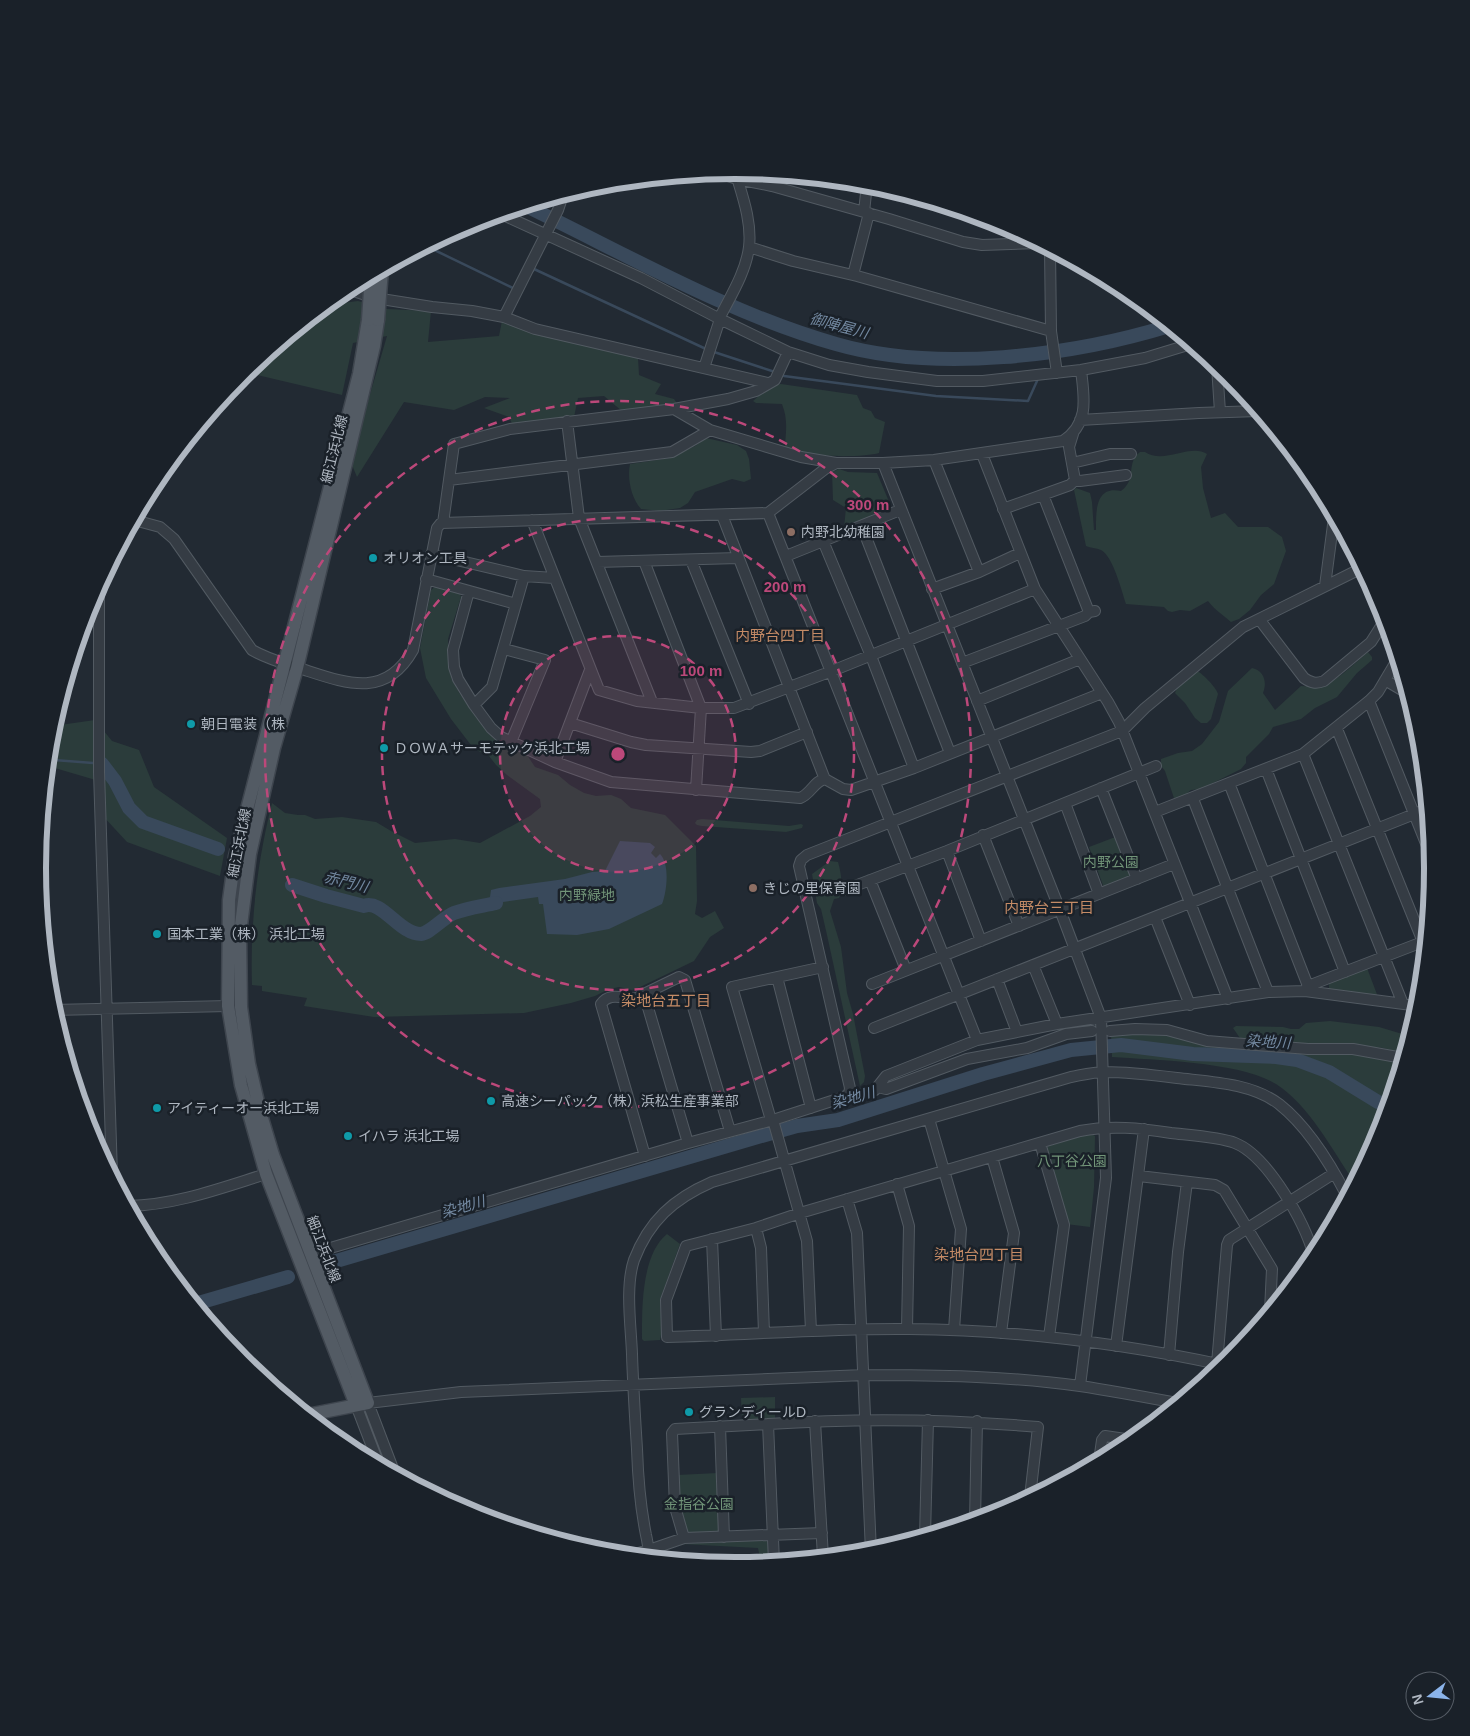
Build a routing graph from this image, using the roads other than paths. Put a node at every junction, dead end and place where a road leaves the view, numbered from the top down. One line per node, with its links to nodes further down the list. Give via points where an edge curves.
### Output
1 (737, 179): 9 (street, via 748,220)
2 (751, 180): 5 (street)
3 (867, 192): 5 (street)
4 (561, 202): 7 (street)
5 (866, 213): 8 (street, via 972,244); 11 (street)
6 (509, 218): 7 (street)
7 (546, 235): 15 (street); 16 (street)
8 (1025, 243)
9 (749, 247): 11 (street); 16 (street, via 745,264)
10 (1050, 256): 18 (street)
11 (853, 275): 18 (street)
12 (381, 278): 17 (main road, 細江浜北線, bridge)
13 (371, 284): 17 (main road, 細江浜北線, bridge)
14 (357, 292): 15 (street, via 375,298)
15 (504, 317): 21 (street, via 535,329)
16 (720, 317): 20 (street); 21 (street)
17 (373, 320): 82 (main road, 細江浜北線)
18 (1052, 334): 22 (street)
19 (1184, 346): 23 (street, via 1145,358)
20 (788, 352): 22 (street, via 829,364 916,380 983,381); 25 (street, via 774,380)
21 (704, 368): 25 (street)
22 (1056, 369): 23 (street)
23 (1081, 370): 29 (street, via 1085,402)
24 (1218, 377): 28 (street)
25 (768, 383): 26 (street, via 756,391 728,399)
26 (674, 409): 30 (street); 31 (street)
27 (1250, 411): 28 (street)
28 (1220, 412): 29 (street)
29 (1080, 420): 32 (street)
30 (567, 421): 39 (street); 41 (street, via 510,429 454,444)
31 (710, 430): 36 (street, via 801,458); 39 (street, via 672,452)
32 (1074, 430): 33 (street, via 1059,443); 38 (street, via 1069,444)
33 (982, 454): 35 (street); 44 (street)
34 (1131, 454): 38 (street, via 1110,454)
35 (934, 460): 37 (street); 63 (street)
36 (836, 463): 37 (street); 46 (street)
37 (882, 463): 45 (street)
38 (1072, 463): 42 (street)
39 (572, 465): 41 (street); 48 (street)
40 (1126, 475): 42 (street)
41 (450, 480): 51 (street)
42 (1075, 480): 43 (street)
43 (1043, 495): 44 (street); 74 (street, via 1092,612)
44 (1003, 509): 55 (street)
45 (900, 510): 52 (street); 68 (street)
46 (768, 513): 47 (street); 57 (street)
47 (722, 515): 48 (street); 58 (street)
48 (579, 518): 49 (street); 61 (street)
49 (532, 520): 51 (street); 65 (street)
50 (140, 522): 82 (street, via 160,528 174,539 252,650)
51 (442, 523): 56 (street, via 437,528)
52 (862, 527): 54 (street); 77 (street)
53 (1333, 527): 67 (street)
54 (823, 541): 57 (street); 79 (street)
55 (1020, 553): 63 (street); 69 (street)
56 (431, 554): 64 (street); 66 (street)
57 (786, 556): 85 (street)
58 (738, 558): 59 (street); 88 (street)
59 (692, 560): 60 (street); 95 (street)
60 (644, 561): 61 (street); 97 (street)
61 (597, 562): 94 (street)
62 (1356, 571): 67 (street)
63 (979, 572): 68 (street)
64 (524, 576): 65 (street); 72 (street)
65 (554, 578): 84 (street)
66 (426, 580): 70 (street); 82 (street, via 412,650 392,675 360,684)
67 (1326, 586): 73 (street)
68 (932, 589): 75 (street)
69 (1035, 589): 74 (street); 75 (street)
70 (469, 591): 72 (street); 96 (street, via 453,656 458,679)
71 (99, 604): 167 (street, via 99,772)
72 (516, 604): 78 (street)
73 (1259, 619): 76 (street, via 1304,678 1319,683 1371,642); 100 (street, via 1243,627 1193,667)
74 (1059, 625): 80 (street); 81 (street)
75 (947, 626): 77 (street); 81 (street)
76 (1380, 628)
77 (907, 641): 79 (street); 105 (street)
78 (504, 649): 96 (street, via 492,687); 103 (street, via 545,660)
79 (871, 656): 85 (street); 109 (street)
80 (1080, 658): 91 (street); 92 (street)
81 (962, 663): 92 (street)
82 (291, 666): 166 (main road, 細江浜北線, via 236,856 229,900); 206 (main road, 細江浜北線, via 250,854 240,933 241,998 249,1064 261,1116)
83 (1393, 667): 86 (street)
84 (590, 670): 87 (street); 90 (street)
85 (832, 671): 88 (street); 114 (street)
86 (1385, 680): 89 (street); 93 (street)
87 (584, 685): 90 (street); 98 (street)
88 (790, 688): 95 (street); 101 (street)
89 (1400, 689)
90 (599, 690): 94 (street)
91 (1102, 693): 100 (street); 102 (street)
92 (977, 701): 102 (street)
93 (1369, 701): 99 (street); 122 (street)
94 (652, 702): 97 (street)
95 (749, 704): 97 (street, via 727,709)
96 (474, 705): 103 (street, via 494,733)
97 (701, 708): 104 (street)
98 (570, 723): 104 (street, via 631,742); 107 (street)
99 (1337, 729): 106 (street); 125 (street)
100 (1122, 731): 111 (street); 112 (street)
101 (807, 732): 104 (street, via 760,751); 113 (street, via 821,768)
102 (990, 736): 105 (street); 112 (street)
103 (511, 742): 107 (street)
104 (699, 749): 117 (street)
105 (950, 754): 109 (street)
106 (1303, 754): 110 (street); 128 (street)
107 (556, 762): 117 (street, via 610,782)
108 (1156, 766): 111 (street)
109 (914, 768): 114 (street)
110 (1266, 769): 115 (street); 130 (street)
111 (1139, 772): 116 (street); 120 (street)
112 (1007, 776): 123 (street); 124 (street)
113 (821, 781): 114 (street, via 848,790); 117 (street, via 800,798)
114 (875, 782): 124 (street)
115 (1229, 783): 118 (street); 133 (street)
116 (1101, 788): 119 (street); 134 (street)
117 (696, 790)
118 (1193, 799): 120 (street); 136 (street)
119 (1065, 803): 123 (street); 138 (street)
120 (1155, 812): 131 (street)
121 (1421, 812): 122 (street)
122 (1415, 814): 125 (street); 126 (street)
123 (1024, 819): 127 (street); 140 (street)
124 (892, 822): 132 (street); 149 (street, via 801,860 799,866)
125 (1378, 830): 128 (street); 143 (street)
126 (1422, 834)
127 (983, 835): 129 (street); 142 (street)
128 (1340, 844): 130 (street); 148 (street)
129 (947, 851): 132 (street); 144 (street)
130 (1302, 859): 133 (street); 152 (street)
131 (1174, 864): 134 (street); 139 (street)
132 (908, 866): 135 (street); 147 (street)
133 (1264, 873): 136 (street); 157 (street)
134 (1137, 879): 138 (street)
135 (870, 880): 137 (street); 151 (street)
136 (1229, 888): 139 (street); 158 (street)
137 (844, 890)
138 (1099, 894): 140 (street)
139 (1190, 903): 141 (street); 162 (street)
140 (1060, 910): 142 (street); 146 (street)
141 (1155, 917): 146 (street); 163 (street)
142 (1019, 926): 144 (street)
143 (1420, 934)
144 (981, 941): 147 (street)
145 (1419, 945): 148 (street)
146 (1075, 949): 150 (street); 169 (street)
147 (943, 956): 151 (street); 161 (street)
148 (1385, 957): 152 (street); 164 (street)
149 (822, 966): 153 (street); 178 (street)
150 (1033, 966): 155 (street); 170 (street)
151 (906, 970): 156 (street)
152 (1345, 972): 154 (street)
153 (777, 977): 179 (street); 181 (street, via 732,987)
154 (1330, 978): 157 (street); 159 (street)
155 (997, 979): 161 (street); 172 (street)
156 (872, 984)
157 (1306, 988): 158 (street); 159 (street)
158 (1268, 992): 162 (street)
159 (1322, 993): 164 (street)
160 (644, 994): 184 (street, via 679,977 685,980); 185 (street); 187 (street, via 636,998 614,996 601,1004)
161 (958, 994): 171 (street); 174 (street)
162 (1228, 999): 163 (street)
163 (1190, 1004): 169 (street)
164 (1402, 1004): 165 (street)
165 (1410, 1005)
166 (228, 1006): 167 (street); 192 (main road, 細江浜北線, via 241,1085)
167 (106, 1009): 168 (street); 189 (street)
168 (61, 1010)
169 (1100, 1018): 170 (street); 173 (street)
170 (1056, 1024): 172 (street)
171 (874, 1028)
172 (1017, 1032): 174 (street)
173 (1101, 1033): 175 (street, via 1167,1030 1207,1041 1352,1049); 176 (street); 177 (street, via 1066,1034 1028,1048 966,1059 886,1089)
174 (977, 1040): 177 (street, via 886,1076)
175 (1397, 1057)
176 (1103, 1072): 180 (street, via 1071,1077); 182 (street); 193 (street, via 1225,1083 1268,1098 1299,1122)
177 (877, 1087): 178 (street, via 861,1095)
178 (849, 1094): 179 (street)
179 (812, 1108): 181 (street)
180 (929, 1118): 190 (street); 191 (street)
181 (773, 1122): 184 (street); 190 (street)
182 (1105, 1127): 183 (street); 186 (street); 216 (street, via 1106,1178)
183 (1144, 1129): 194 (street); 199 (street, via 1240,1145 1264,1164)
184 (730, 1131): 185 (street)
185 (688, 1143): 187 (street)
186 (1040, 1143): 188 (street); 215 (street, via 1064,1225)
187 (645, 1156): 206 (street)
188 (992, 1157): 191 (street); 213 (street, via 1014,1233)
189 (111, 1160)
190 (785, 1161): 201 (street); 222 (street, via 712,1182 682,1196 651,1227 634,1262 630,1282)
191 (944, 1170): 196 (street); 210 (street, via 961,1229)
192 (266, 1174): 200 (street, via 174,1201); 206 (main road, 細江浜北線)
193 (1333, 1174): 197 (street); 199 (street)
194 (1139, 1176): 195 (street); 217 (street)
195 (1187, 1182): 203 (street, via 1220,1186); 218 (street)
196 (897, 1184): 198 (street); 208 (street, via 909,1226)
197 (1343, 1190)
198 (847, 1198): 201 (street); 209 (street, via 857,1233)
199 (1288, 1202): 203 (street); 205 (street)
200 (135, 1206)
201 (800, 1213): 202 (street); 211 (street, via 808,1244)
202 (756, 1228): 204 (street); 212 (street, via 762,1248)
203 (1247, 1228): 207 (street, via 1272,1269); 219 (street, via 1227,1245)
204 (712, 1239): 214 (street); 214 (street, via 686,1246 666,1300 667,1337)
205 (1311, 1247)
206 (310, 1266): 225 (main road, 細江浜北線)
207 (1271, 1300)
208 (908, 1329): 209 (street); 210 (street)
209 (862, 1330): 211 (street); 221 (street)
210 (954, 1330): 213 (street)
211 (811, 1331): 212 (street)
212 (764, 1333): 214 (street)
213 (1001, 1333): 215 (street)
214 (716, 1336)
215 (1048, 1338): 216 (street)
216 (1086, 1341): 217 (street); 223 (street)
217 (1116, 1346): 218 (street)
218 (1169, 1355): 220 (street)
219 (1221, 1356)
220 (1213, 1364)
221 (864, 1375): 222 (street); 223 (street, via 975,1377); 227 (street)
222 (633, 1386): 225 (street, via 461,1392); 246 (street, via 638,1492)
223 (1080, 1386): 224 (street)
224 (1169, 1402)
225 (362, 1404): 226 (main road); 235 (street); 236 (street)
226 (315, 1413)
227 (865, 1419): 228 (street); 229 (street); 244 (street)
228 (928, 1420): 230 (street); 239 (street)
229 (815, 1421): 231 (street); 240 (street)
230 (977, 1421): 237 (street, via 1038,1427); 238 (street)
231 (768, 1424): 232 (street); 241 (street)
232 (720, 1426): 242 (street); 243 (street, via 678,1427 672,1433 675,1507)
233 (1121, 1438): 234 (street, via 1105,1436)
234 (1100, 1451)
235 (376, 1455)
236 (390, 1463)
237 (1031, 1490)
238 (975, 1513)
239 (925, 1529)
240 (822, 1533): 241 (street); 245 (street)
241 (773, 1535): 242 (street); 248 (street)
242 (724, 1537): 243 (street)
243 (684, 1538): 247 (street)
244 (871, 1544)
245 (823, 1551)
246 (651, 1552)
247 (656, 1552)
248 (774, 1555)

